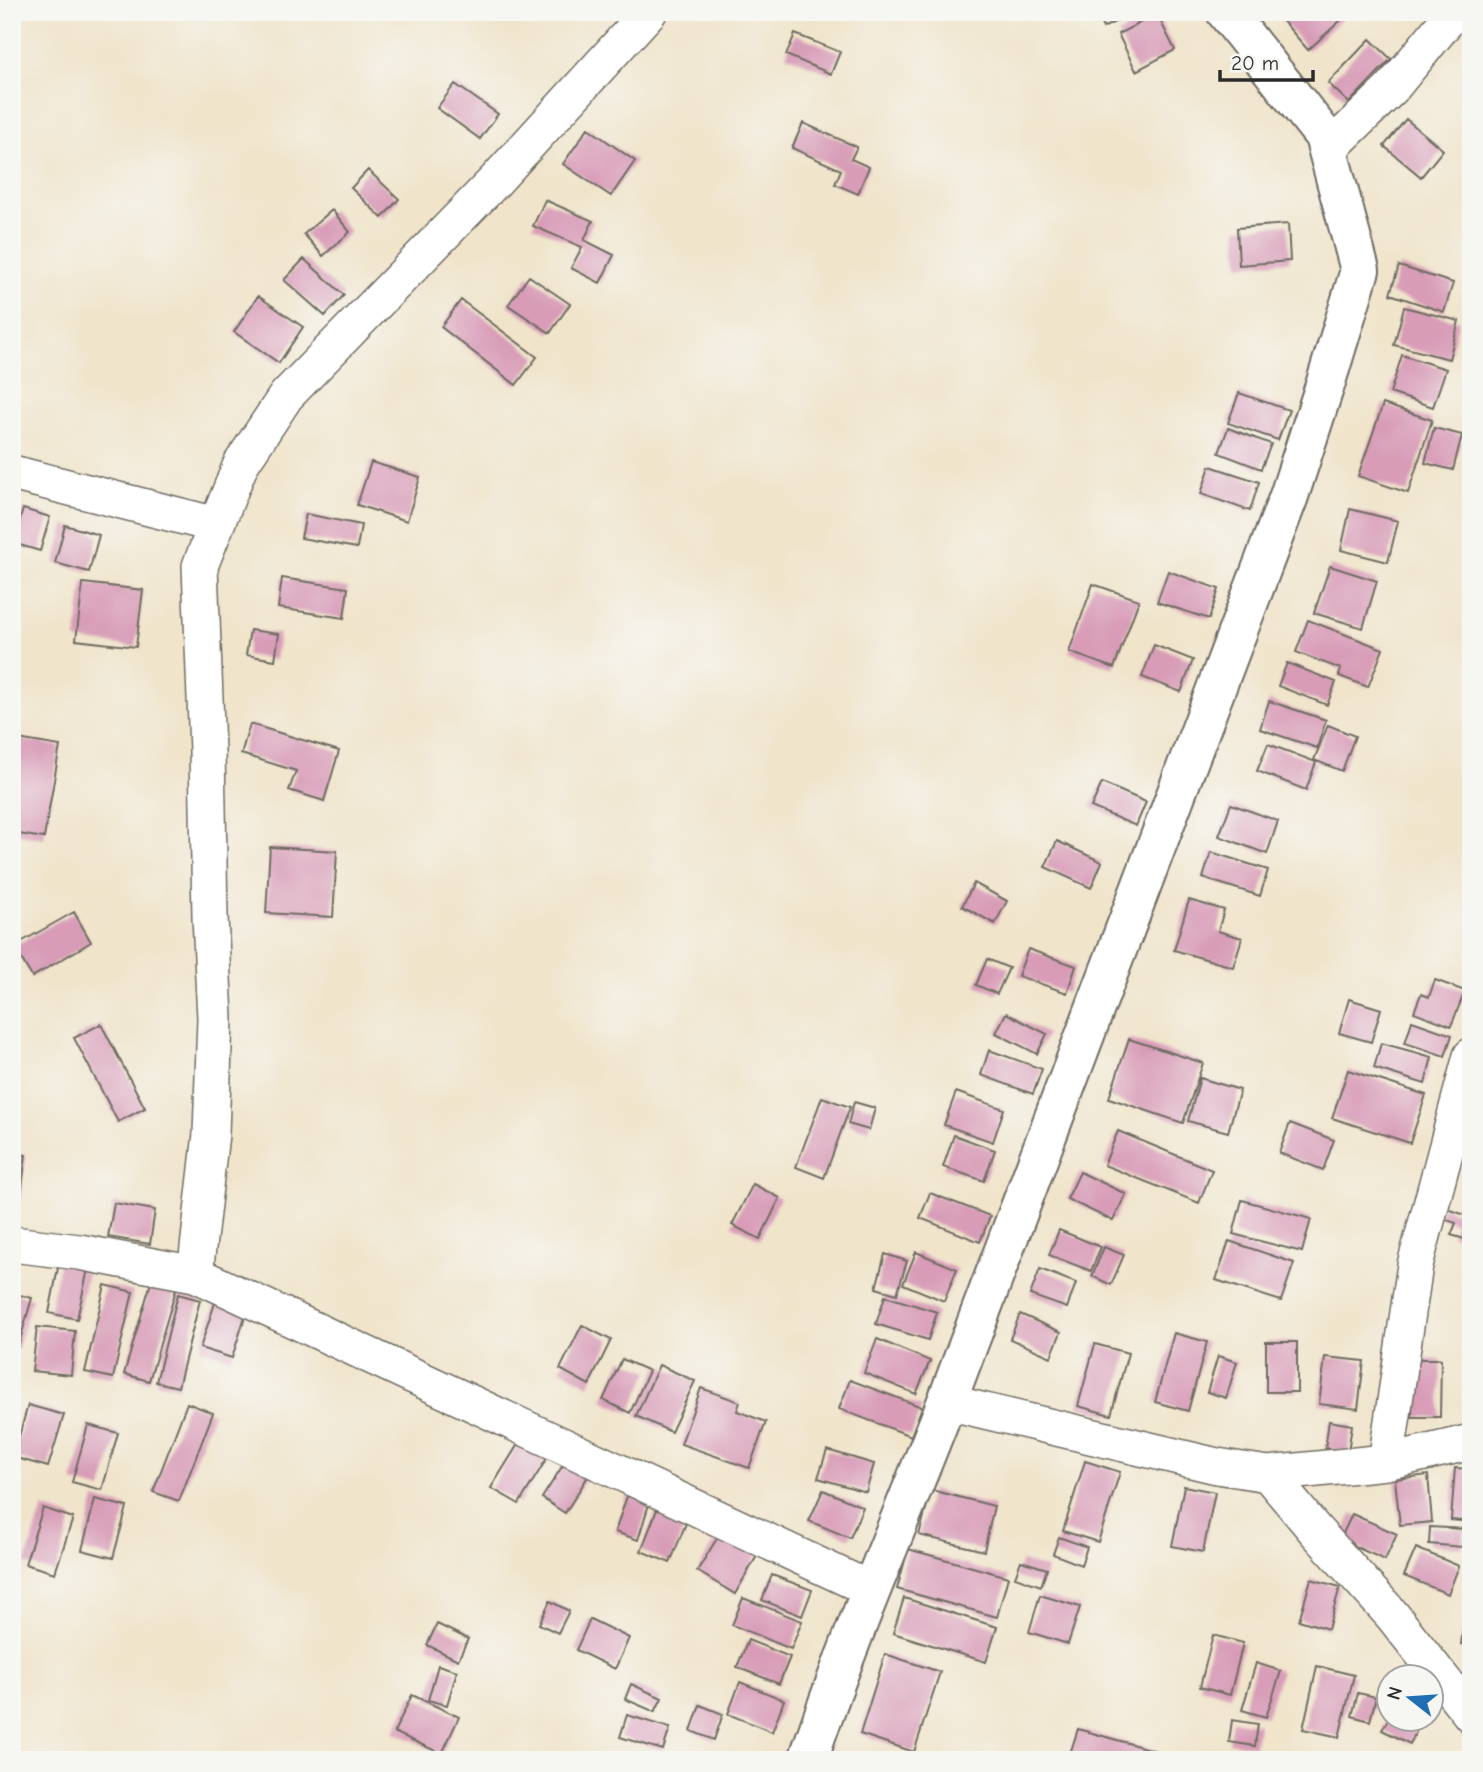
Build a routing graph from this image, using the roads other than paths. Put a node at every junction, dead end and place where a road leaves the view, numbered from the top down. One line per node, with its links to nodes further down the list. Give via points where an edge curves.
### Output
1 (649, 12): 6 (street, via 495,181 286,396 241,464)
2 (1226, 12): 4 (street, via 1324,136)
3 (1454, 12): 4 (street, via 1392,88)
4 (1328, 149): 10 (street, via 1360,270 1353,295 1289,496)
5 (12, 473): 6 (street)
6 (216, 525): 9 (street, via 200,566 215,1018 211,1134)
7 (1471, 1055): 12 (street, via 1415,1265)
8 (12, 1244): 9 (street)
9 (195, 1274): 14 (street)
10 (947, 1402): 13 (street); 14 (street)
11 (1471, 1442): 12 (street)
12 (1386, 1462): 13 (street)
13 (1268, 1474): 15 (street, via 1392,1615)
14 (872, 1590): 16 (street)
15 (1471, 1715)
16 (808, 1760)

